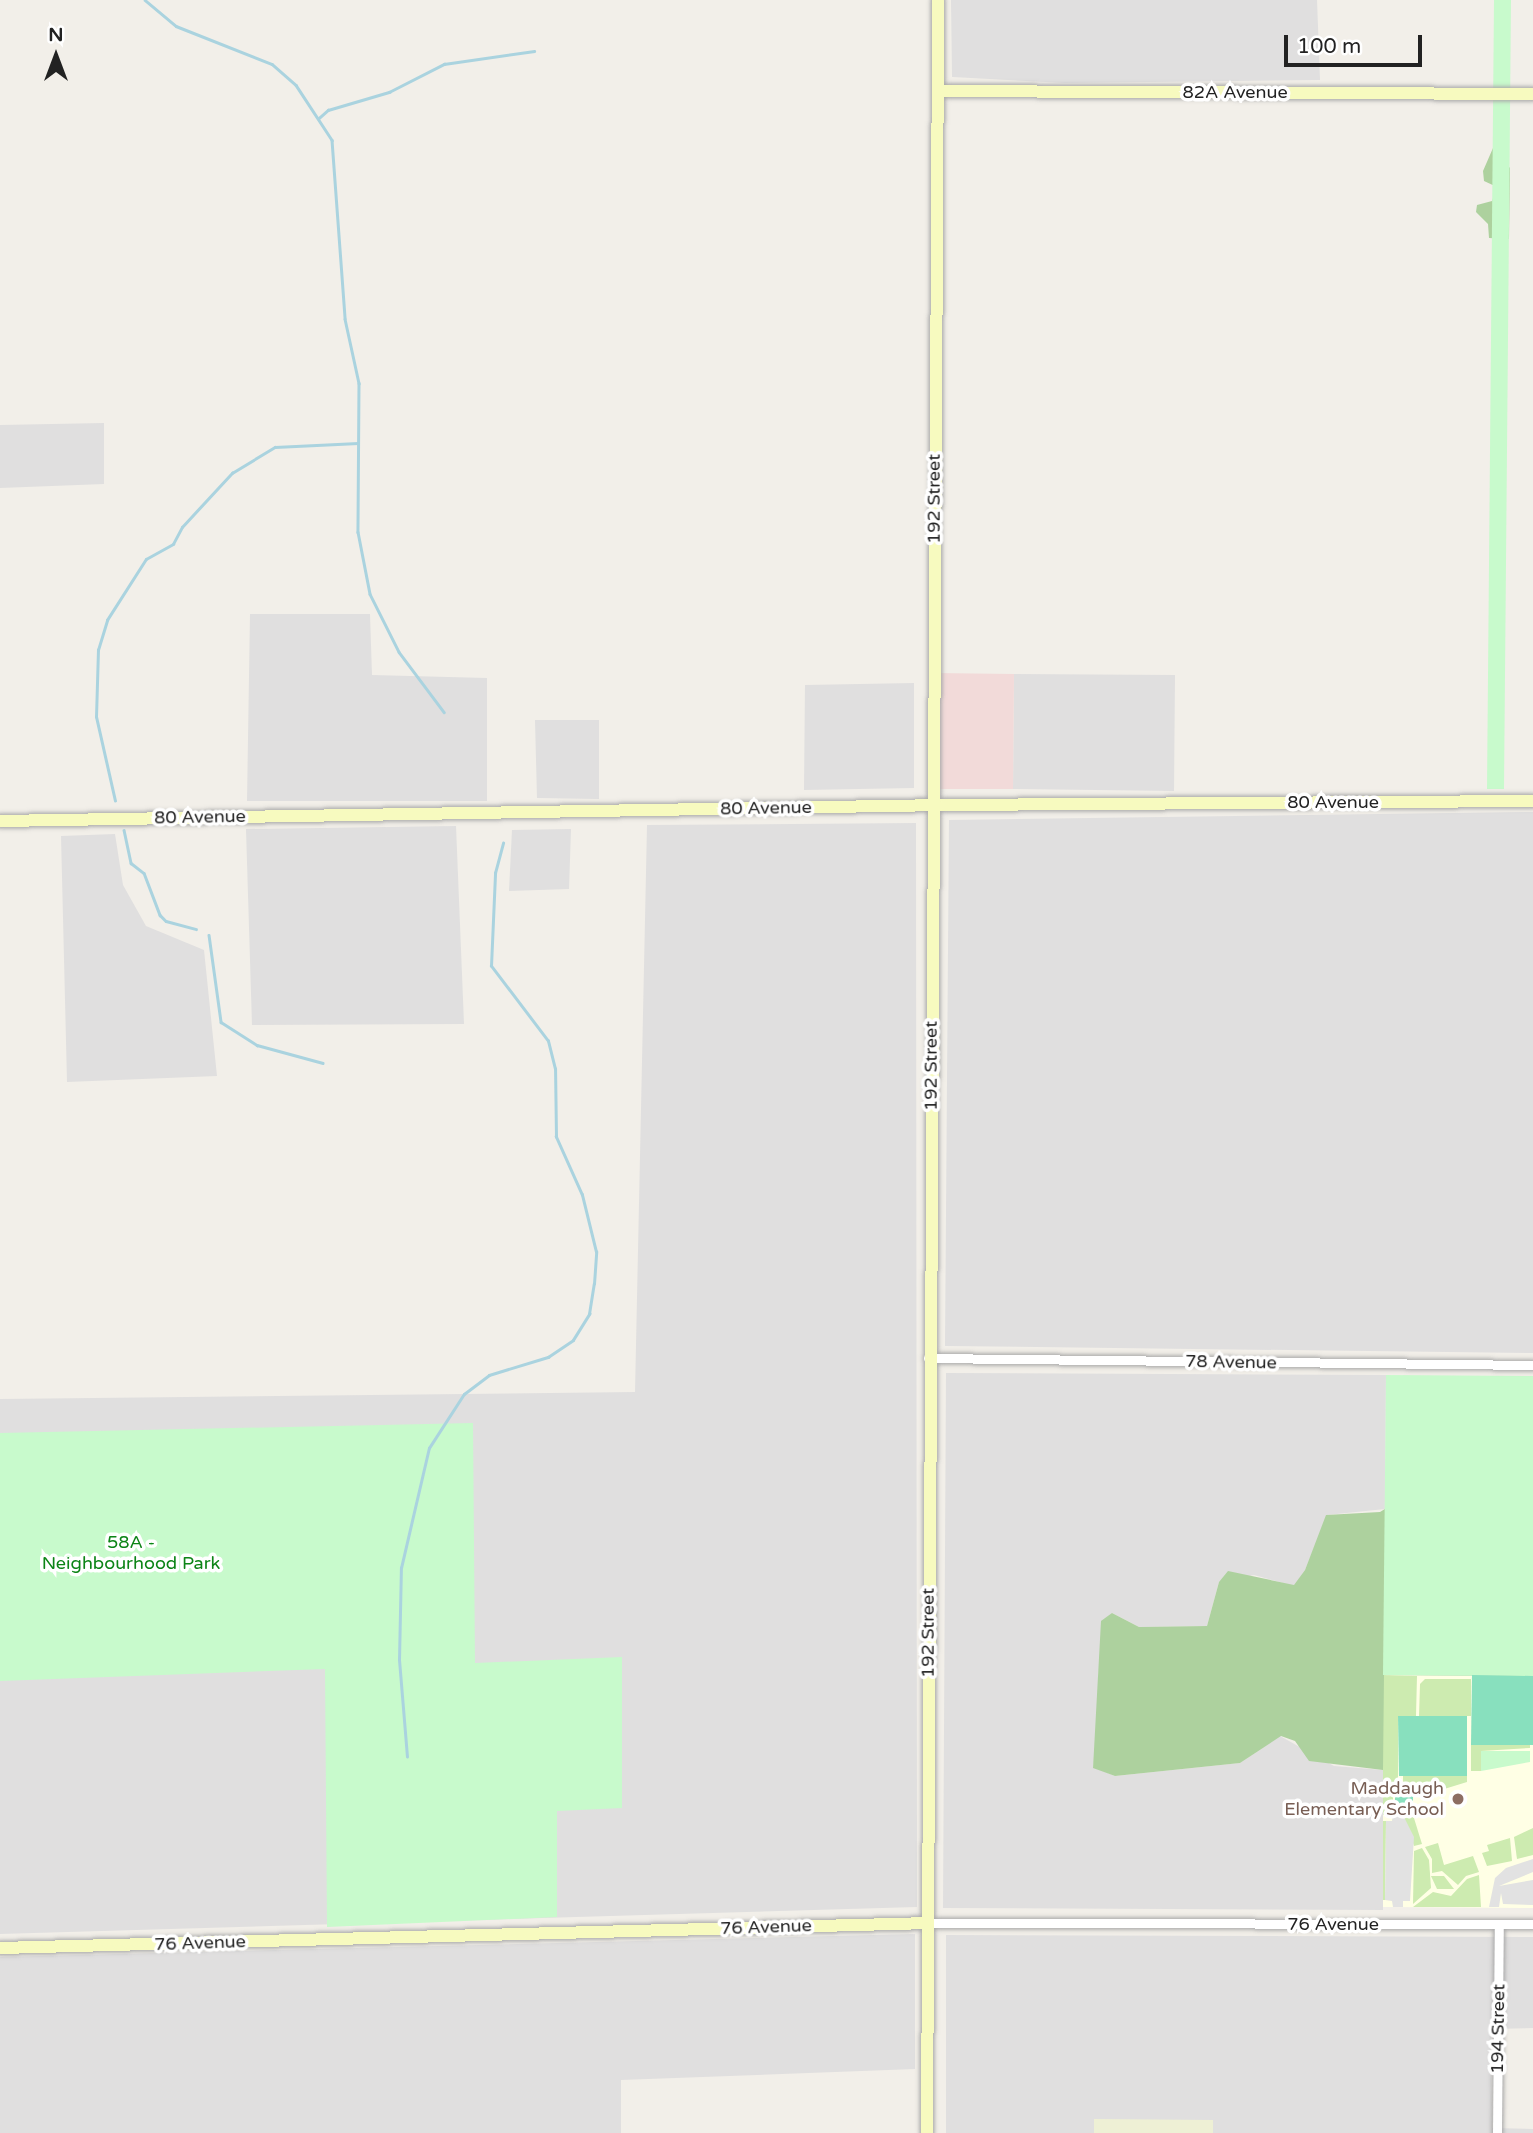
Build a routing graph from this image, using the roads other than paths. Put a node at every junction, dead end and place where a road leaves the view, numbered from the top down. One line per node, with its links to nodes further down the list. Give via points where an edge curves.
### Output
1 (938, 0): 2 (main road, 192 Street)
2 (938, 91): 3 (main road, 82A Avenue); 5 (main road, 192 Street)
3 (1533, 94)
4 (1533, 801): 5 (main road, 80 Avenue)
5 (933, 805): 6 (main road, 80 Avenue); 7 (main road, 192 Street)
6 (0, 821)
7 (928, 1358): 8 (street, 78 Avenue); 9 (main road, 192 Street)
8 (1533, 1365)
9 (928, 1923): 10 (street, 76 Avenue); 12 (main road, 76 Avenue); 13 (main road, 192 Street)
10 (1499, 1924): 11 (street, 76 Avenue); 14 (street, 194 Street)
11 (1533, 1924)
12 (0, 1948)
13 (928, 2133)
14 (1497, 2133)

